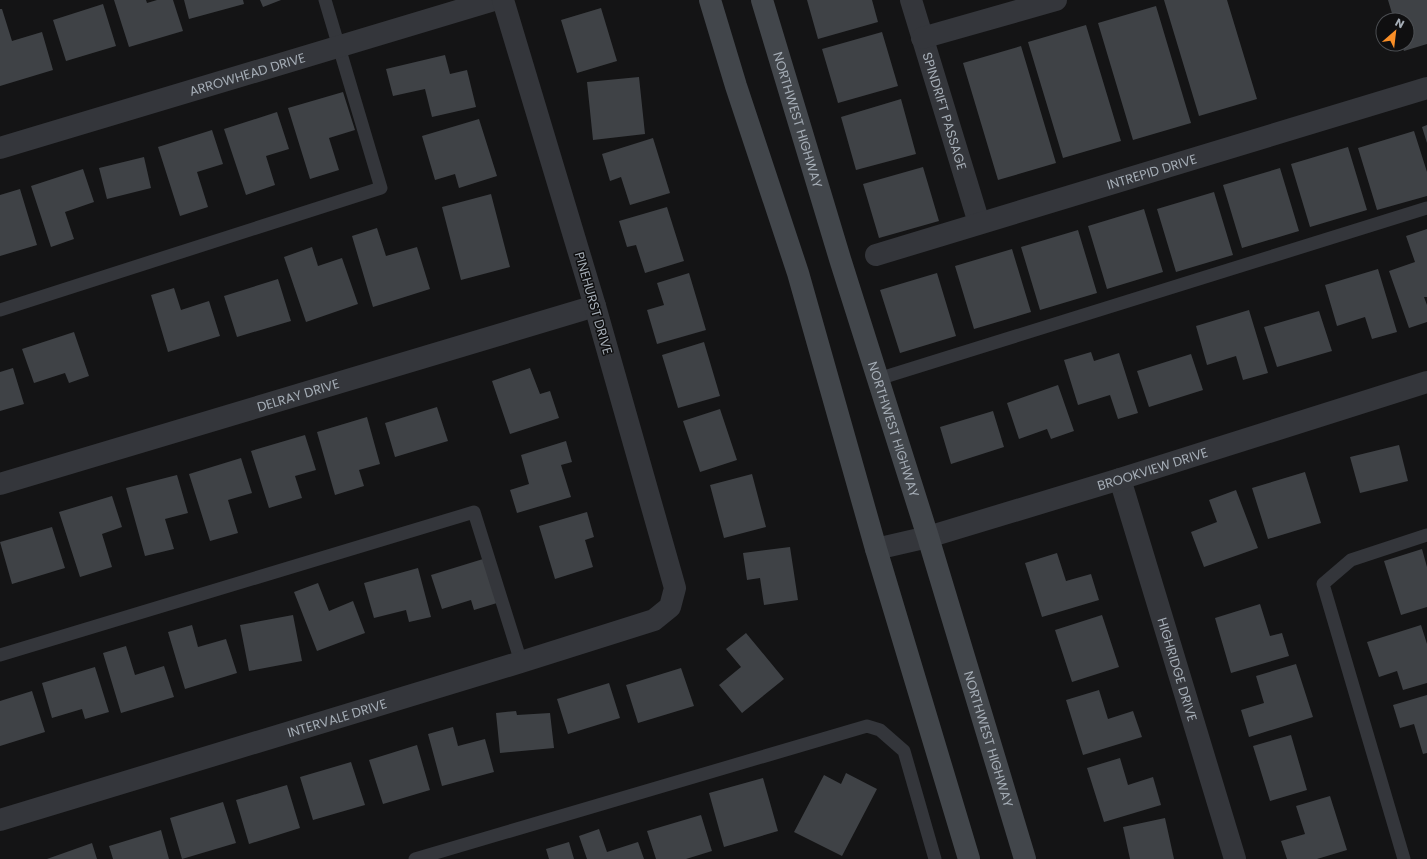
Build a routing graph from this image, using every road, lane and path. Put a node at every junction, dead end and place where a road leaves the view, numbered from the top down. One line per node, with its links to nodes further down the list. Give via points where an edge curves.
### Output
1 (325, 0): 9 (lane)
2 (494, 0): 9 (street, ARROWHEAD DRIVE)
3 (503, 0): 15 (street, PINEHURST DRIVE)
4 (710, 0): 23 (main road, via 798,274)
5 (762, 0): 17 (main road, NORTHWEST HIGHWAY)
6 (911, 0): 8 (street, SPINDRIFT PASSAGE)
7 (1056, 0): 8 (street)
8 (922, 38): 13 (street, SPINDRIFT PASSAGE)
9 (340, 46): 11 (street, ARROWHEAD DRIVE); 16 (lane, via 381,188)
10 (1427, 88): 13 (street, INTREPID DRIVE)
11 (0, 148)
12 (1427, 208): 17 (lane)
13 (979, 223): 14 (street, INTREPID DRIVE)
14 (876, 255)
15 (595, 306): 20 (street, DELRAY DRIVE); 24 (street, PINEHURST DRIVE, via 675,588)
16 (0, 310)
17 (878, 379): 22 (main road, NORTHWEST HIGHWAY)
18 (1427, 382): 19 (street, BROOKVIEW DRIVE)
19 (1120, 479): 22 (street, BROOKVIEW DRIVE); 32 (street, HIGHRIDGE DRIVE)
20 (0, 484)
21 (1427, 535): 33 (lane, via 1351,560 1323,584)
22 (928, 537): 23 (street, BROOKVIEW DRIVE); 31 (main road, NORTHWEST HIGHWAY)
23 (876, 549): 30 (main road)
24 (670, 607): 26 (street, INTERVALE DRIVE, via 654,620)
25 (0, 656): 26 (lane, via 474,512)
26 (521, 662): 27 (street, INTERVALE DRIVE)
27 (0, 820)
28 (415, 859): 29 (lane, via 867,726 880,730 904,751)
29 (935, 859)
30 (969, 859)
31 (1025, 859)
32 (1235, 859)
33 (1404, 859)

